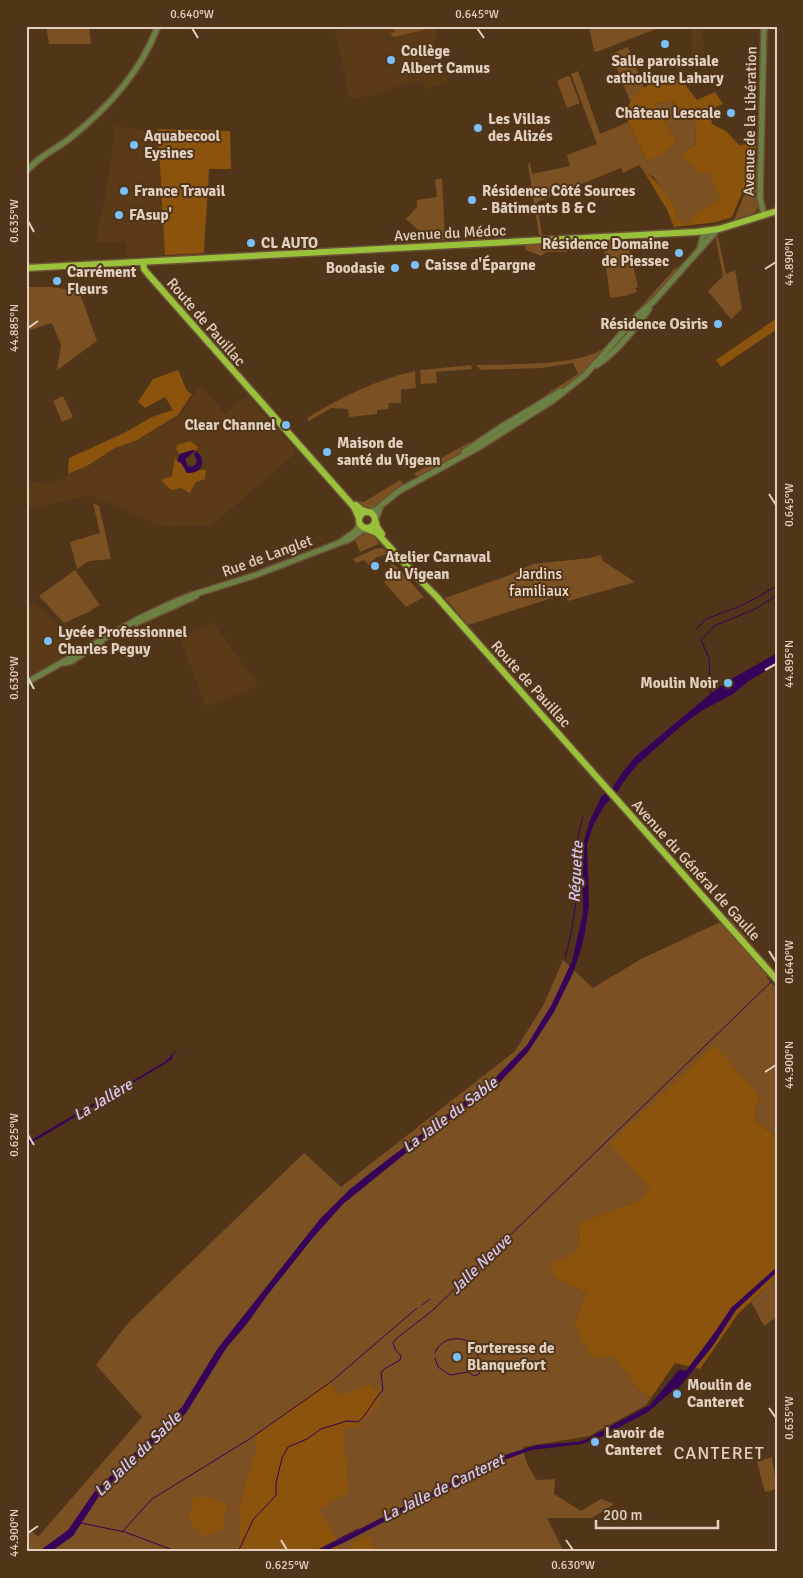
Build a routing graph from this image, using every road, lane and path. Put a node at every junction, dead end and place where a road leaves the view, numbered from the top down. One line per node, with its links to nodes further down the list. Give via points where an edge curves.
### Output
1 (158, 26): 3 (street, via 142,61 124,87 78,132)
2 (764, 26): 5 (street, Avenue de la Libération, via 760,198)
3 (26, 172)
4 (777, 211): 5 (main road, Avenue du Médoc)
5 (764, 215): 6 (main road, Avenue du Médoc)
6 (719, 229): 7 (main road, Avenue du Médoc); 10 (street)
7 (710, 230): 8 (main road, Avenue du Médoc); 9 (street)
8 (696, 232): 9 (street); 11 (main road, Avenue du Médoc)
9 (703, 236): 10 (street)
10 (698, 251): 14 (street, via 606,359 567,388 399,491)
11 (143, 265): 12 (main road, Avenue du Médoc, via 122,262); 13 (main road, Route de Pauillac)
12 (26, 268)
13 (255, 396): 15 (main road, Route de Pauillac, via 356,505); 16 (main road, Route de Pauillac, via 354,507)
14 (382, 505): 15 (street); 17 (street)
15 (368, 512): 16 (main road, via 362,513); 17 (main road)
16 (359, 520): 18 (main road); 19 (street, Rue de Langlet, via 356,531)
17 (376, 520): 18 (main road); 20 (main road, Route de Pauillac, via 380,531)
18 (367, 529): 19 (street, Rue de Langlet); 20 (main road, Route de Pauillac, via 377,533)
19 (339, 542): 21 (street, Rue de Langlet, via 253,576 174,602 106,637 72,661 58,664)
20 (427, 586): 22 (main road, Route de Pauillac)
21 (26, 683)
22 (616, 799): 23 (main road, Avenue du Général de Gaulle)
23 (777, 980)

